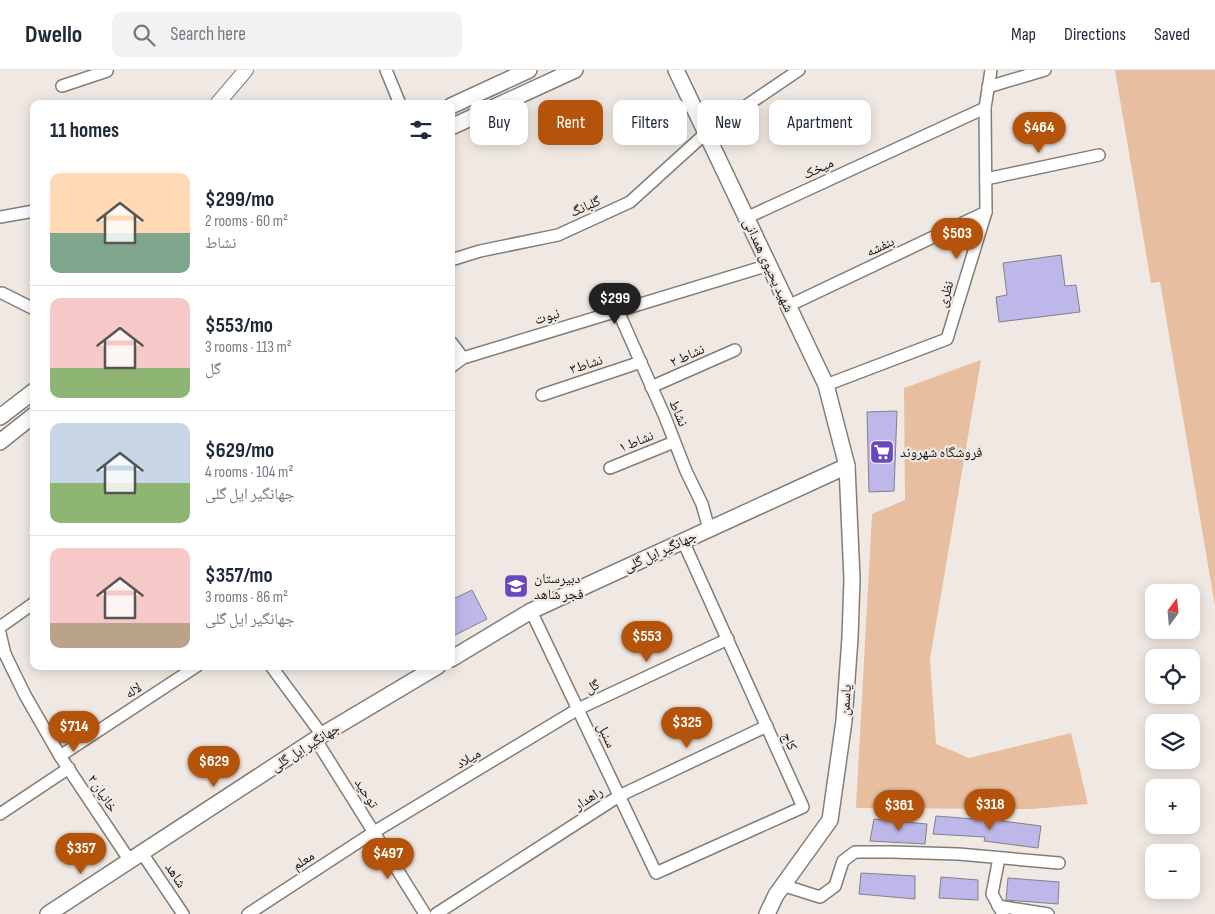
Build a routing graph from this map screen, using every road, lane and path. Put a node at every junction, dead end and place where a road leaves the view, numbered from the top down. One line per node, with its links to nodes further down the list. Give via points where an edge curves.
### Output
1 (246, 70): 13 (street)
2 (386, 70): 14 (street)
3 (529, 70): 16 (main road)
4 (575, 70): 19 (main road)
5 (676, 70): 18 (main road, شهید یحیوی همدانی)
6 (799, 70): 15 (street, گلبانگ)
7 (991, 70): 12 (street, نظری)
8 (1045, 70): 12 (street)
9 (106, 71): 10 (street)
10 (85, 74): 11 (street)
11 (62, 86)
12 (988, 87): 17 (street, نظری)
13 (220, 100)
14 (398, 100)
15 (755, 100)
16 (455, 104)
17 (985, 108): 23 (street, نظری); 27 (street, میخک)
18 (697, 114)
19 (455, 125)
20 (697, 141): 28 (street, گلبانگ, via 630,202 558,235)
21 (712, 145): 27 (main road, شهید یحیوی همدانی)
22 (1099, 155): 23 (street)
23 (986, 179): 25 (street, نظری)
24 (30, 212): 26 (street)
25 (986, 212): 31 (street, بنفشه); 39 (street, نظری, via 947,338)
26 (0, 217)
27 (746, 218): 29 (main road, شهید یحیوی همدانی)
28 (455, 259)
29 (769, 265): 31 (main road, شهید یحیوی همدانی); 33 (street, نبوت)
30 (2, 293): 32 (street)
31 (788, 306): 39 (main road, شهید یحیوی همدانی)
32 (30, 308)
33 (618, 310): 36 (street, نبوت); 37 (street, نشاط)
34 (455, 347): 36 (street)
35 (735, 350): 40 (street, نشاط ۲)
36 (463, 358): 38 (street, نبوت)
37 (640, 362): 40 (street, نشاط); 42 (street, نشاط۳)
38 (455, 364)
39 (826, 385): 47 (main road, شهید یحیوی همدانی)
40 (651, 387): 46 (street, نشاط)
41 (30, 394): 43 (main road)
42 (542, 395)
43 (0, 417)
44 (30, 418): 45 (main road)
45 (0, 442)
46 (674, 442): 48 (street, نشاط ۱); 49 (street, نشاط, via 702,504)
47 (847, 466): 49 (main road, جهانگیر ایل گلی); 73 (main road, یاسمن, via 852,579 850,638 844,721 830,820)
48 (610, 468)
49 (709, 528): 50 (main road, جهانگیر ایل گلی)
50 (683, 540): 52 (main road, جهانگیر ایل گلی); 55 (street, کاج)
51 (30, 606): 53 (street)
52 (531, 611): 57 (main road, جهانگیر ایل گلی); 61 (street, سنبل)
53 (0, 627)
54 (0, 633): 56 (street, خانیان ۲)
55 (728, 639): 61 (street, گل); 62 (street, کاج)
56 (2, 655): 64 (street, خانیان ۲)
57 (455, 656)
58 (191, 670): 64 (street, لاله)
59 (274, 670): 63 (street, توحید)
60 (431, 670): 63 (main road, جهانگیر ایل گلی)
61 (578, 710): 66 (street, سنبل); 68 (street, میلاد)
62 (767, 726): 66 (street, راهدار); 72 (street, کاج, via 803,807)
63 (319, 738): 68 (street, توحید); 69 (main road, جهانگیر ایل گلی)
64 (60, 756): 65 (street, خانیان ۲)
65 (69, 768): 67 (street); 69 (street, خانیان ۲)
66 (619, 796): 72 (street, سنبل); 79 (street, راهدار)
67 (0, 814)
68 (374, 832): 77 (street, معلم); 78 (street, توحید)
69 (136, 857): 75 (main road, جهانگیر ایل گلی); 76 (street, شاهد)
70 (999, 858): 71 (street); 73 (street, via 855,852 843,861 835,886 820,897); 74 (street, via 992,894)
71 (1059, 863)
72 (656, 873)
73 (782, 885): 80 (main road, یاسمن)
74 (1001, 910): 81 (street)
75 (48, 914)
76 (184, 914)
77 (248, 914)
78 (425, 914)
79 (436, 914)
80 (767, 914)
81 (1048, 914)

